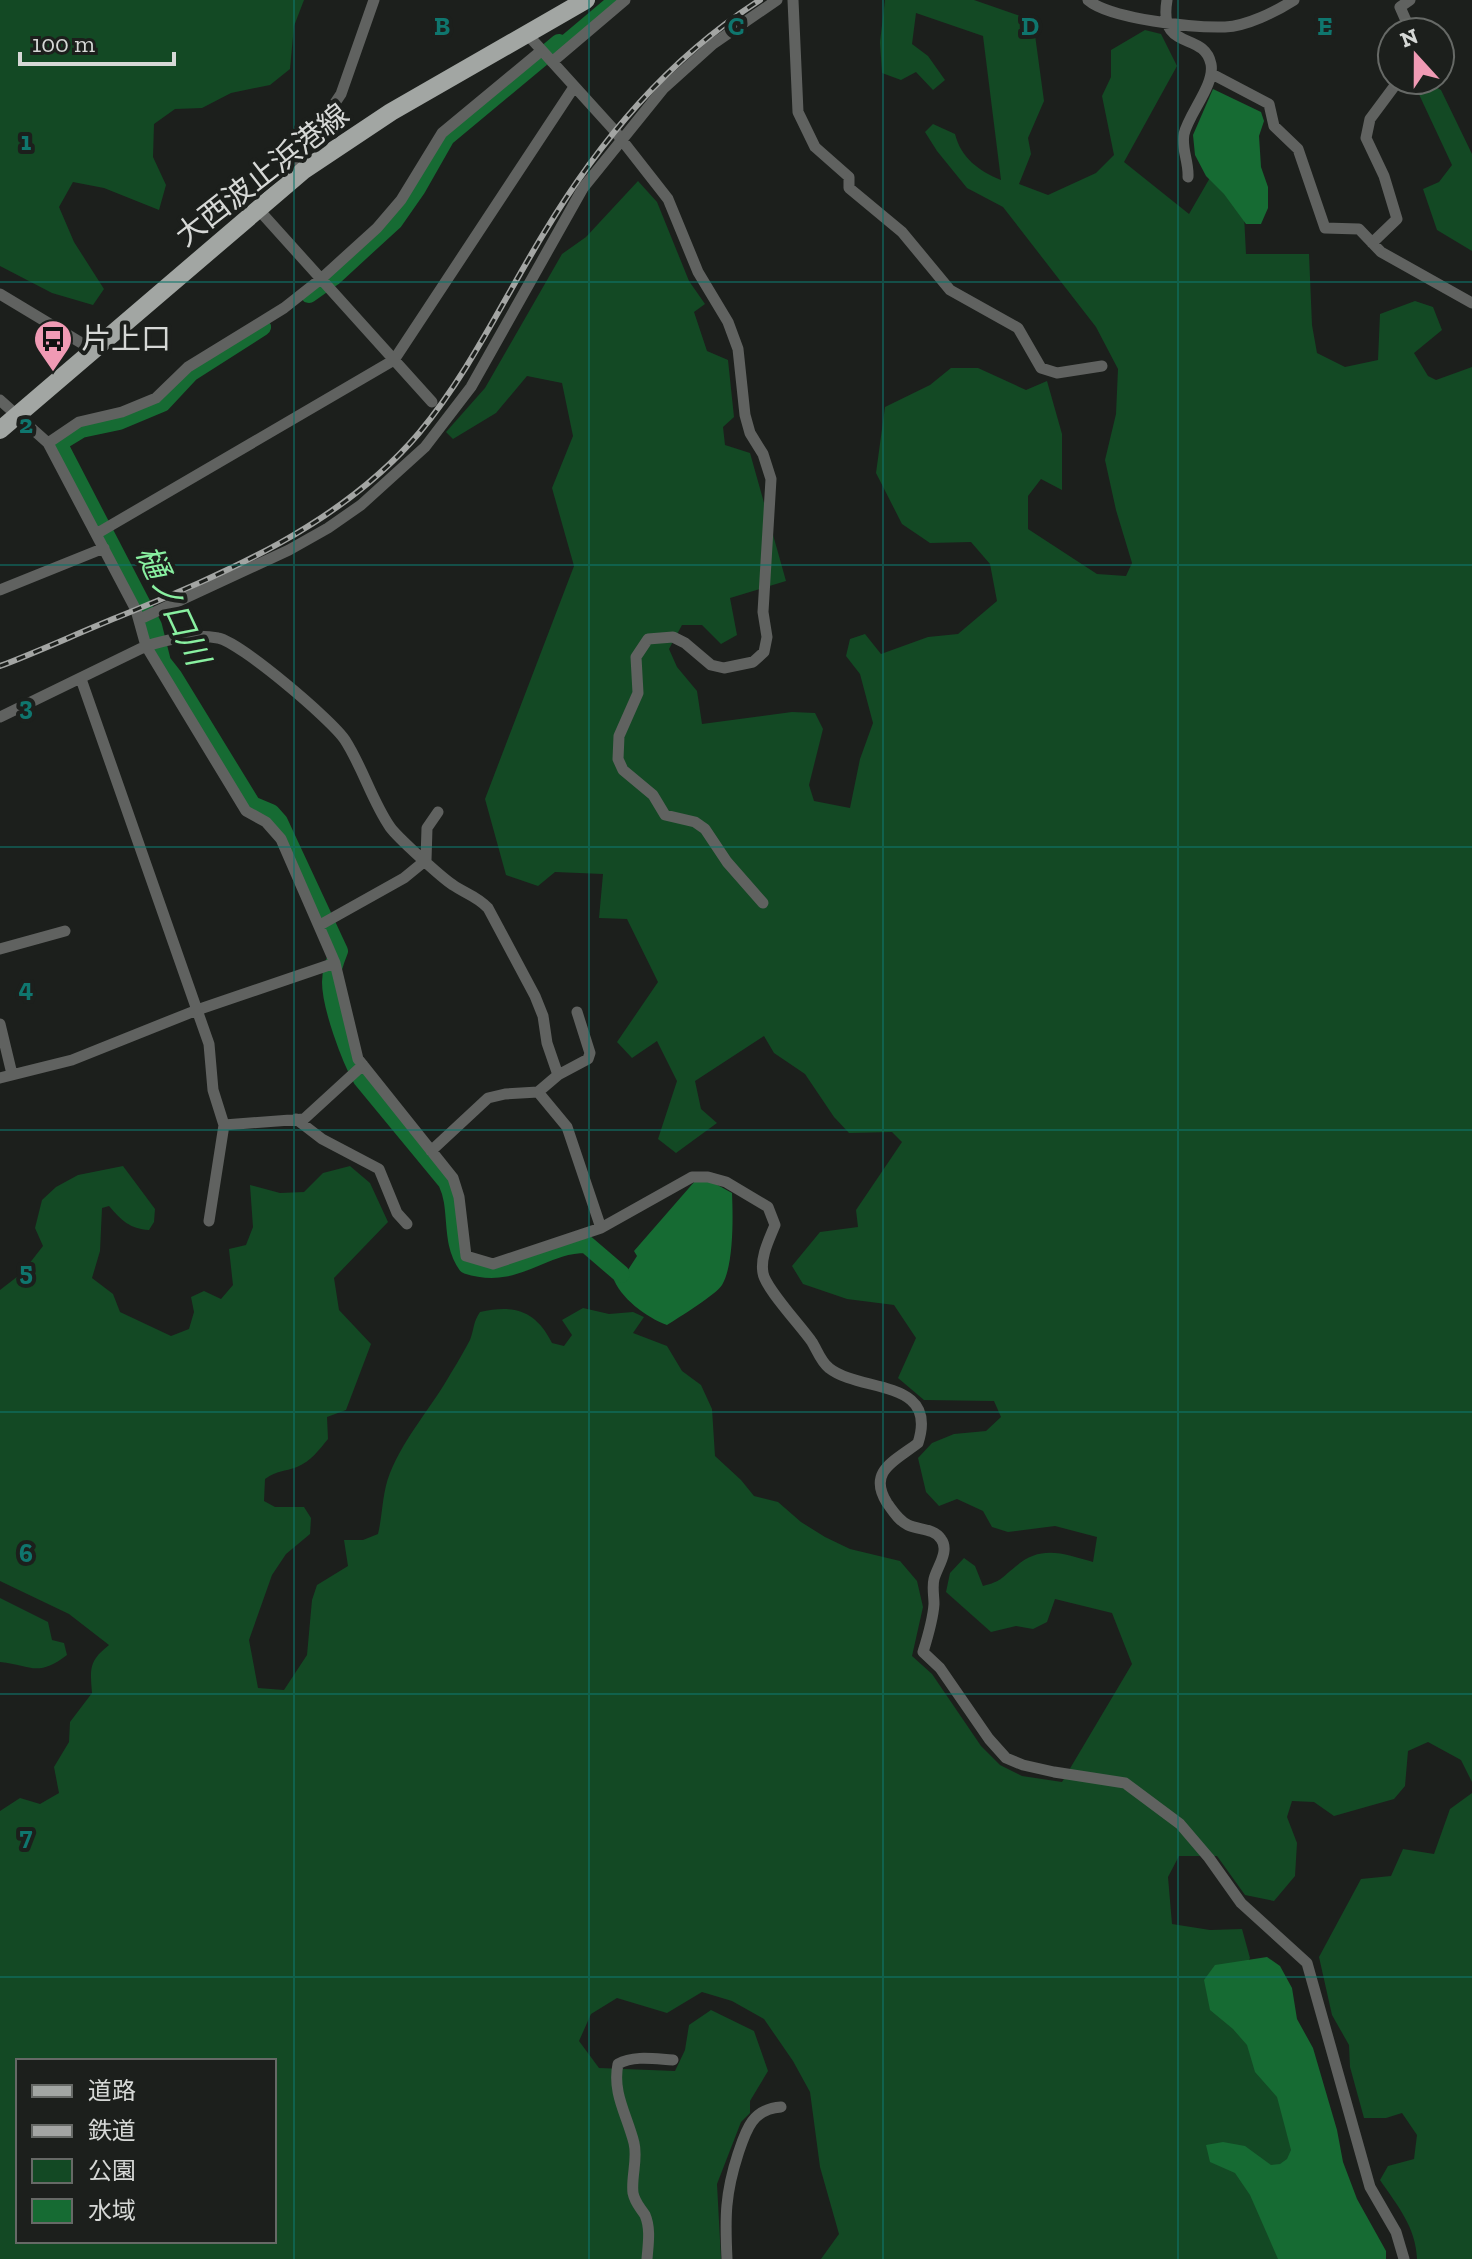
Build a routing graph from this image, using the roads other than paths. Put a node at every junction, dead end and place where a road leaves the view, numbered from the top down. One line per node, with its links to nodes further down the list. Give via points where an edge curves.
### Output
1 (374, 0): 20 (street, via 341,94 300,155)
2 (625, 0): 15 (street)
3 (777, 0): 19 (street, via 713,44 663,89)
4 (793, 0): 29 (street, via 798,112 815,147 849,177 849,188 902,232 950,290 1018,328 1041,368 1057,373)
5 (1088, 0): 12 (street, via 1100,9)
6 (1167, 0): 12 (street)
7 (1294, 0): 11 (street)
8 (1387, 1): 10 (street)
9 (573, 3): 13 (main road, 大西波止浜港線)
10 (1405, 3)
11 (1278, 4): 12 (street, via 1227,27)
12 (1166, 23): 16 (street, via 1172,33 1204,51)
13 (527, 34): 14 (street); 20 (main road, 大西波止浜港線, via 391,112)
14 (541, 51): 15 (street); 24 (street, via 442,133 401,200)
15 (552, 62): 17 (street)
16 (1212, 74): 21 (street, via 1184,133); 23 (street, via 1269,104 1274,126 1298,149 1325,228 1359,229)
17 (574, 87): 19 (street); 28 (street)
18 (1387, 96): 23 (street, via 1370,119 1366,138 1397,219)
19 (622, 141): 38 (street, via 583,188 471,387 425,447 328,528); 44 (street, via 668,199 698,272 728,322 738,349 745,415 771,479 764,652 753,662 724,668 711,665 673,637 648,639 636,657 638,693 619,736 618,759 665,815 705,829)
20 (304, 170): 22 (main road, 大西波止浜港線)
21 (1188, 177)
22 (258, 209): 24 (street); 27 (main road, 大西波止浜港線)
23 (1372, 243): 26 (street)
24 (322, 278): 28 (street); 34 (street, via 188,367 156,398 79,422)
25 (0, 294): 27 (street)
26 (1472, 303)
27 (93, 350): 32 (main road, 大西波止浜港線)
28 (394, 360): 31 (street); 35 (street)
29 (1102, 366)
30 (0, 400): 32 (street)
31 (432, 402)
32 (17, 416): 33 (main road, 大西波止浜港線); 34 (street)
33 (0, 430)
34 (48, 443): 35 (street)
35 (96, 534): 36 (street)
36 (104, 548): 37 (street); 38 (street)
37 (0, 590)
38 (140, 619): 39 (street)
39 (146, 646): 40 (street); 43 (street, via 198,636 221,638 240,649 330,721 345,739 391,829); 45 (street, via 246,811 281,839)
40 (81, 679): 41 (street); 49 (street)
41 (0, 717)
42 (438, 812): 43 (street, via 427,828)
43 (426, 860): 45 (street); 53 (street, via 488,908 535,996)
44 (763, 903)
45 (320, 925): 48 (street)
46 (65, 931): 47 (street)
47 (0, 949)
48 (335, 963): 49 (street); 52 (street)
49 (197, 1010): 54 (street, via 72,1060); 57 (street)
50 (577, 1012): 53 (street, via 590,1053)
51 (0, 1024): 54 (street)
52 (363, 1065): 56 (street, via 304,1119); 58 (street)
53 (558, 1075): 55 (street)
54 (6, 1076)
55 (538, 1092): 58 (street, via 488,1098); 61 (street, via 567,1127)
56 (296, 1119): 57 (street); 60 (street, via 379,1169)
57 (224, 1125): 59 (street)
58 (431, 1151): 61 (street, via 453,1178 466,1256 477,1261 502,1262)
59 (209, 1221)
60 (407, 1224)
61 (601, 1228): 66 (street, via 692,1177 726,1182 768,1207 775,1225 763,1275 823,1362 838,1373 899,1392 918,1409 918,1443 884,1470 879,1485 898,1518 932,1532 944,1546 923,1652 1006,1758 1125,1783 1180,1824 1241,1903 1307,1963 1370,2187 1396,2232)
62 (673, 2060): 64 (street, via 624,2060 616,2072 618,2099 635,2146 633,2190 648,2226)
63 (781, 2107): 65 (street, via 756,2115 746,2129 727,2186)
64 (647, 2259)
65 (727, 2259)
66 (1404, 2259)

